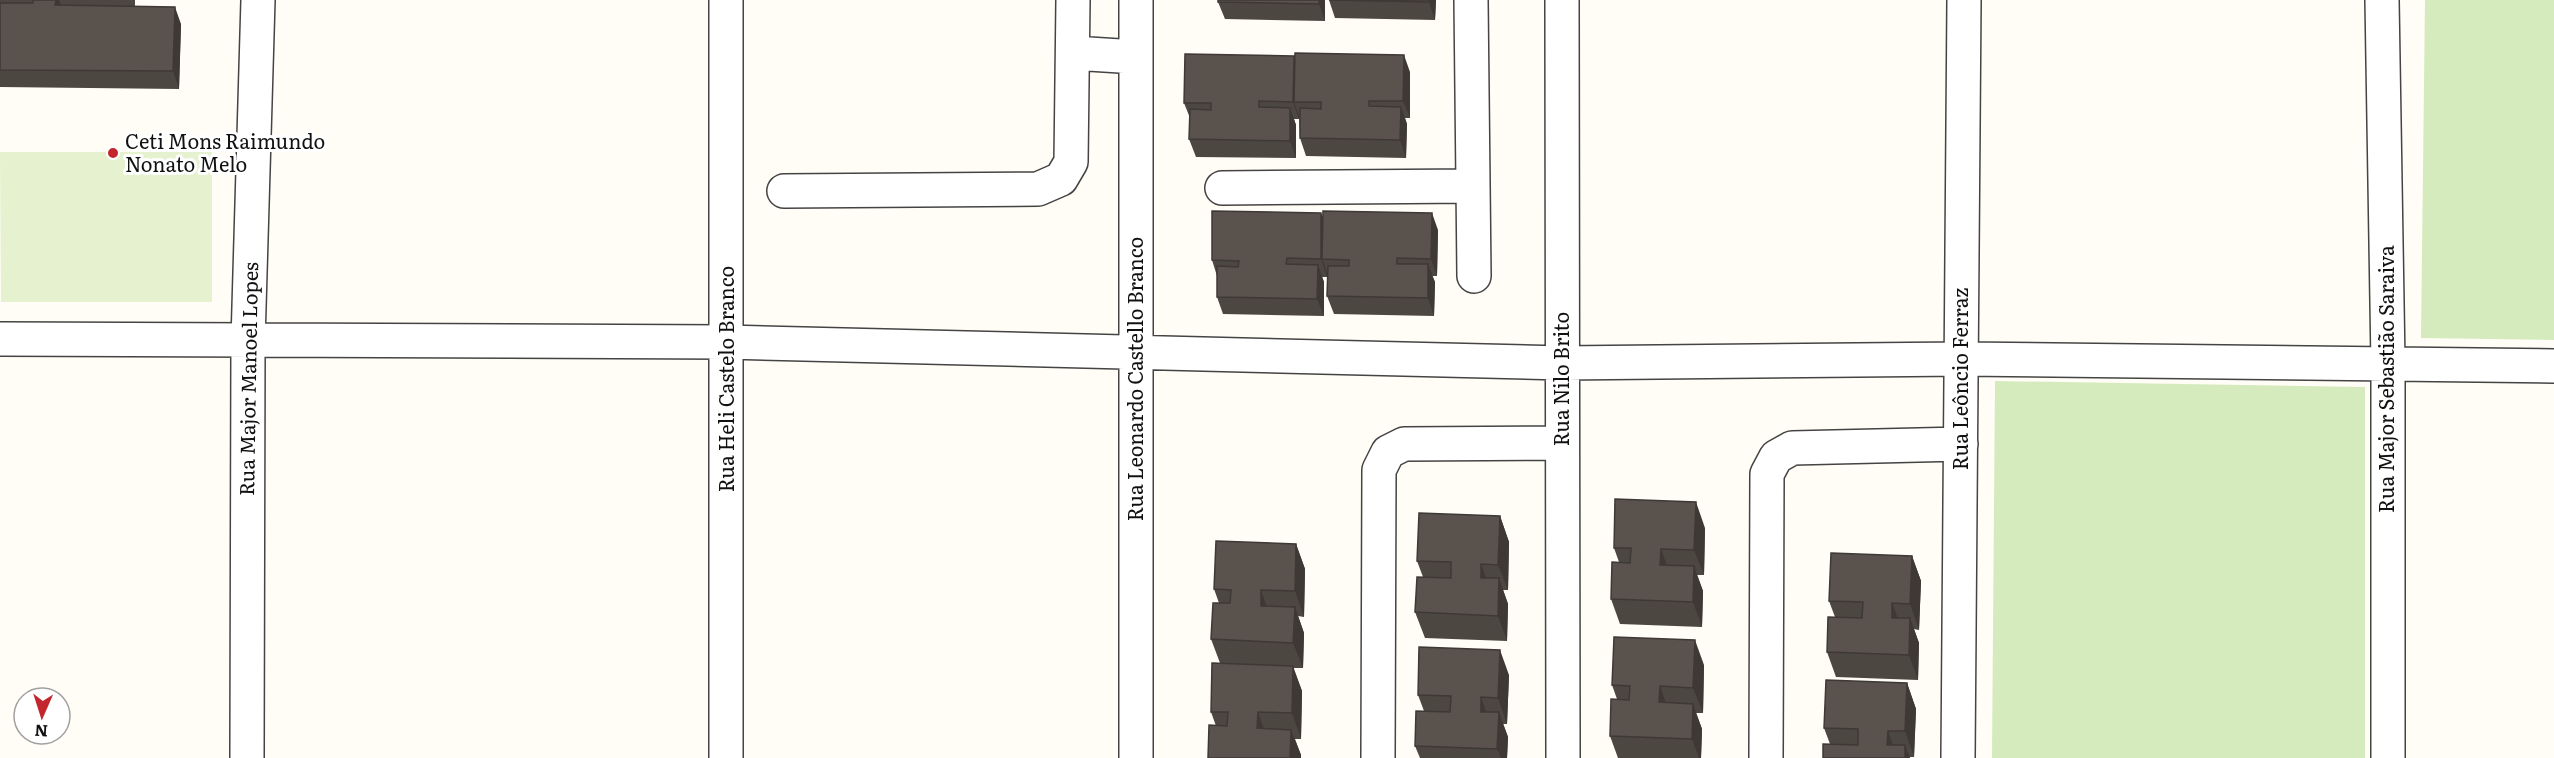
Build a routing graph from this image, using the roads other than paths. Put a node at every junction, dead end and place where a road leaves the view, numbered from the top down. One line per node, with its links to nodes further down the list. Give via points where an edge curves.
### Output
1 (258, 0): 16 (street, Rua Major Manoel Lopes)
2 (726, 0): 17 (street, Rua Heli Castelo Branco)
3 (1073, 0): 9 (street)
4 (1136, 0): 10 (street, Rua Leonardo Castello Branco)
5 (1471, 0): 11 (street)
6 (1562, 0): 20 (street, Rua Nilo Brito)
7 (1964, 0): 19 (street, Rua Leôncio Ferraz)
8 (2382, 0): 21 (street, Rua Major Sebastião Saraiva)
9 (1073, 53): 10 (street); 13 (street, via 1071,162 1061,179 1038,189)
10 (1136, 57): 18 (street, Rua Leonardo Castello Branco)
11 (1473, 186): 12 (street); 14 (street)
12 (1222, 188)
13 (784, 191)
14 (1474, 276)
15 (0, 339): 16 (street)
16 (248, 341): 17 (street); 25 (street, Rua Major Manoel Lopes)
17 (727, 342): 18 (street); 26 (street, Rua Heli Castelo Branco)
18 (1136, 353): 20 (street); 27 (street, Rua Leonardo Castello Branco)
19 (1962, 359): 20 (street); 21 (street); 24 (street, Rua Leôncio Ferraz)
20 (1562, 363): 23 (street, Rua Nilo Brito)
21 (2388, 363): 22 (street); 32 (street, Rua Major Sebastião Saraiva)
22 (2554, 366)
23 (1562, 443): 28 (street, via 1404,444 1388,452 1379,470); 29 (street, Rua Nilo Brito)
24 (1961, 444): 30 (street, via 1792,448 1776,457 1767,474); 31 (street, Rua Leôncio Ferraz)
25 (247, 758)
26 (726, 758)
27 (1136, 758)
28 (1378, 758)
29 (1563, 758)
30 (1766, 758)
31 (1958, 758)
32 (2388, 758)

